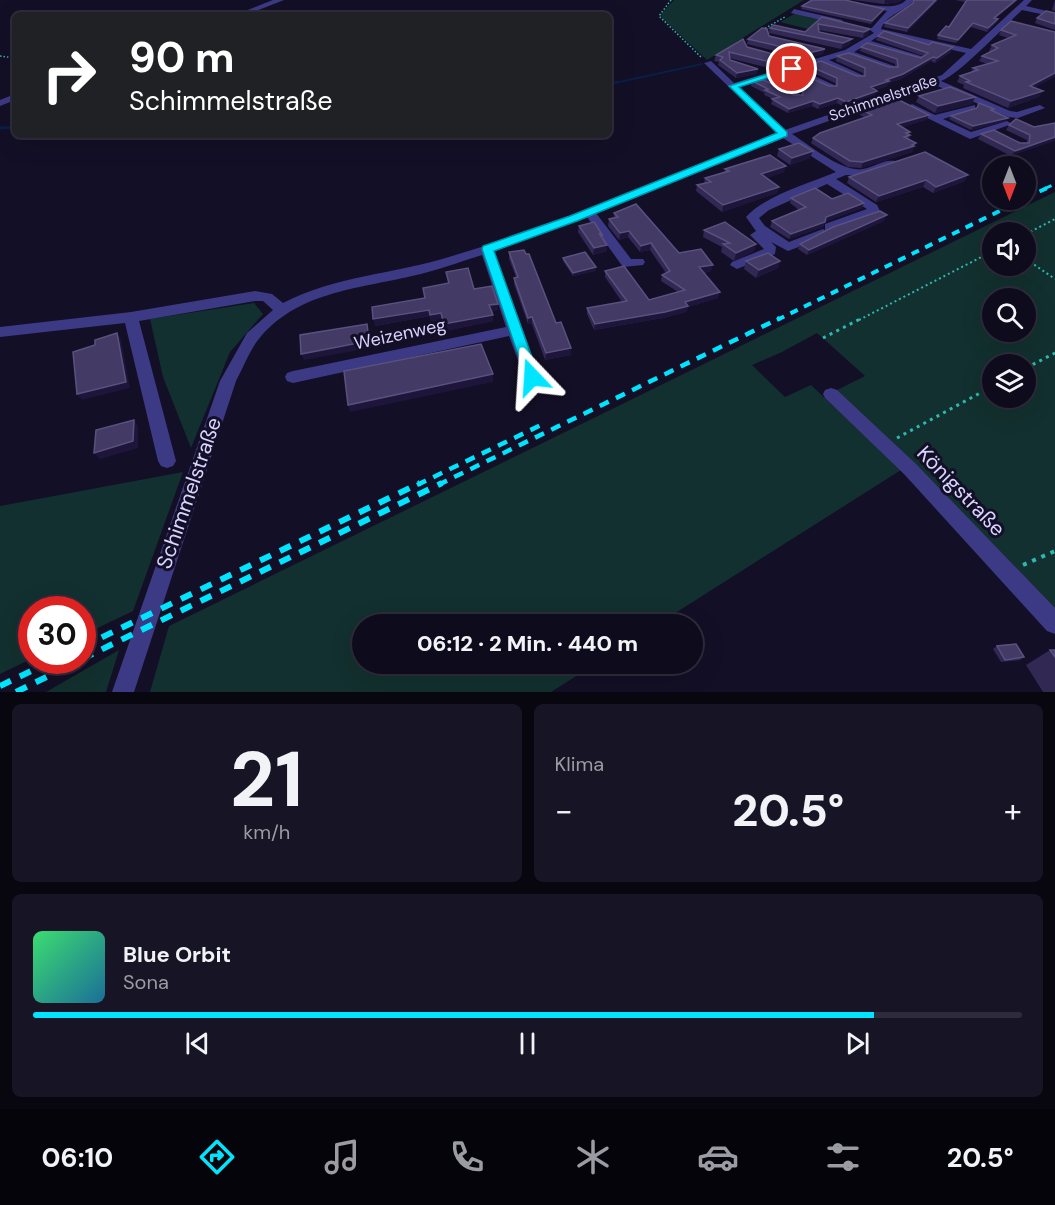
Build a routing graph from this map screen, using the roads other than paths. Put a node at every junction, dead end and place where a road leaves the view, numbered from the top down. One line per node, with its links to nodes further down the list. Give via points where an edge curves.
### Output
1 (280, 0): 9 (street)
2 (840, 0): 5 (street)
3 (910, 0): 7 (street)
4 (1028, 0): 6 (street, Schimmelstraße)
5 (860, 2): 7 (street)
6 (1020, 7): 10 (street); 11 (street, Schimmelstraße)
7 (892, 10): 15 (street, via 876,27)
8 (794, 11): 12 (street)
9 (247, 12)
10 (1055, 15)
11 (1007, 20): 13 (street); 20 (street, Schimmelstraße)
12 (845, 23)
13 (1017, 23)
14 (867, 28): 15 (street)
15 (878, 31): 17 (street); 20 (street)
16 (844, 38): 17 (street)
17 (867, 43): 19 (street); 22 (street)
18 (825, 50): 21 (street)
19 (848, 52): 21 (street); 26 (street)
20 (974, 52): 29 (street, Schimmelstraße, via 945,77)
21 (837, 53): 23 (street)
22 (920, 57)
23 (821, 60): 25 (street); 28 (street)
24 (708, 63): 30 (street)
25 (792, 64): 27 (street, via 773,74); 31 (street)
26 (891, 68)
27 (760, 73): 30 (street); 32 (street)
28 (860, 77)
29 (933, 81): 33 (street, Schimmelstraße); 35 (street, via 1008,114)
30 (733, 86): 39 (street)
31 (831, 87)
32 (797, 96)
33 (890, 96): 36 (street); 39 (street, Schimmelstraße)
34 (972, 107): 36 (street)
35 (1040, 108)
36 (935, 118): 38 (street, via 970,136)
37 (1006, 124): 38 (street)
38 (991, 129): 40 (street)
39 (784, 134): 42 (street); 44 (street, Schimmelstraße)
40 (1012, 139)
41 (903, 160): 42 (street, via 861,172)
42 (844, 172): 43 (street)
43 (828, 179): 45 (street, via 765,207); 45 (street, via 874,211 788,247 761,229)
44 (590, 212): 46 (street, Schimmelstraße); 47 (street, via 628,264)
45 (752, 217): 48 (street, via 751,229 771,249)
46 (487, 249): 49 (street, Schimmelstraße, via 411,272 326,289); 51 (street)
47 (638, 262)
48 (737, 265)
49 (282, 310): 50 (street, via 267,297 255,296); 58 (street, Schimmelstraße, via 252,337 228,381)
50 (131, 317): 52 (street); 56 (street, Schimmelstraße)
51 (514, 330): 53 (street, Weizenweg); 54 (street)
52 (0, 332)
53 (293, 377)
54 (532, 377)
55 (831, 394): 57 (street, Königstraße)
56 (167, 462)
57 (1055, 623)
58 (123, 692)

